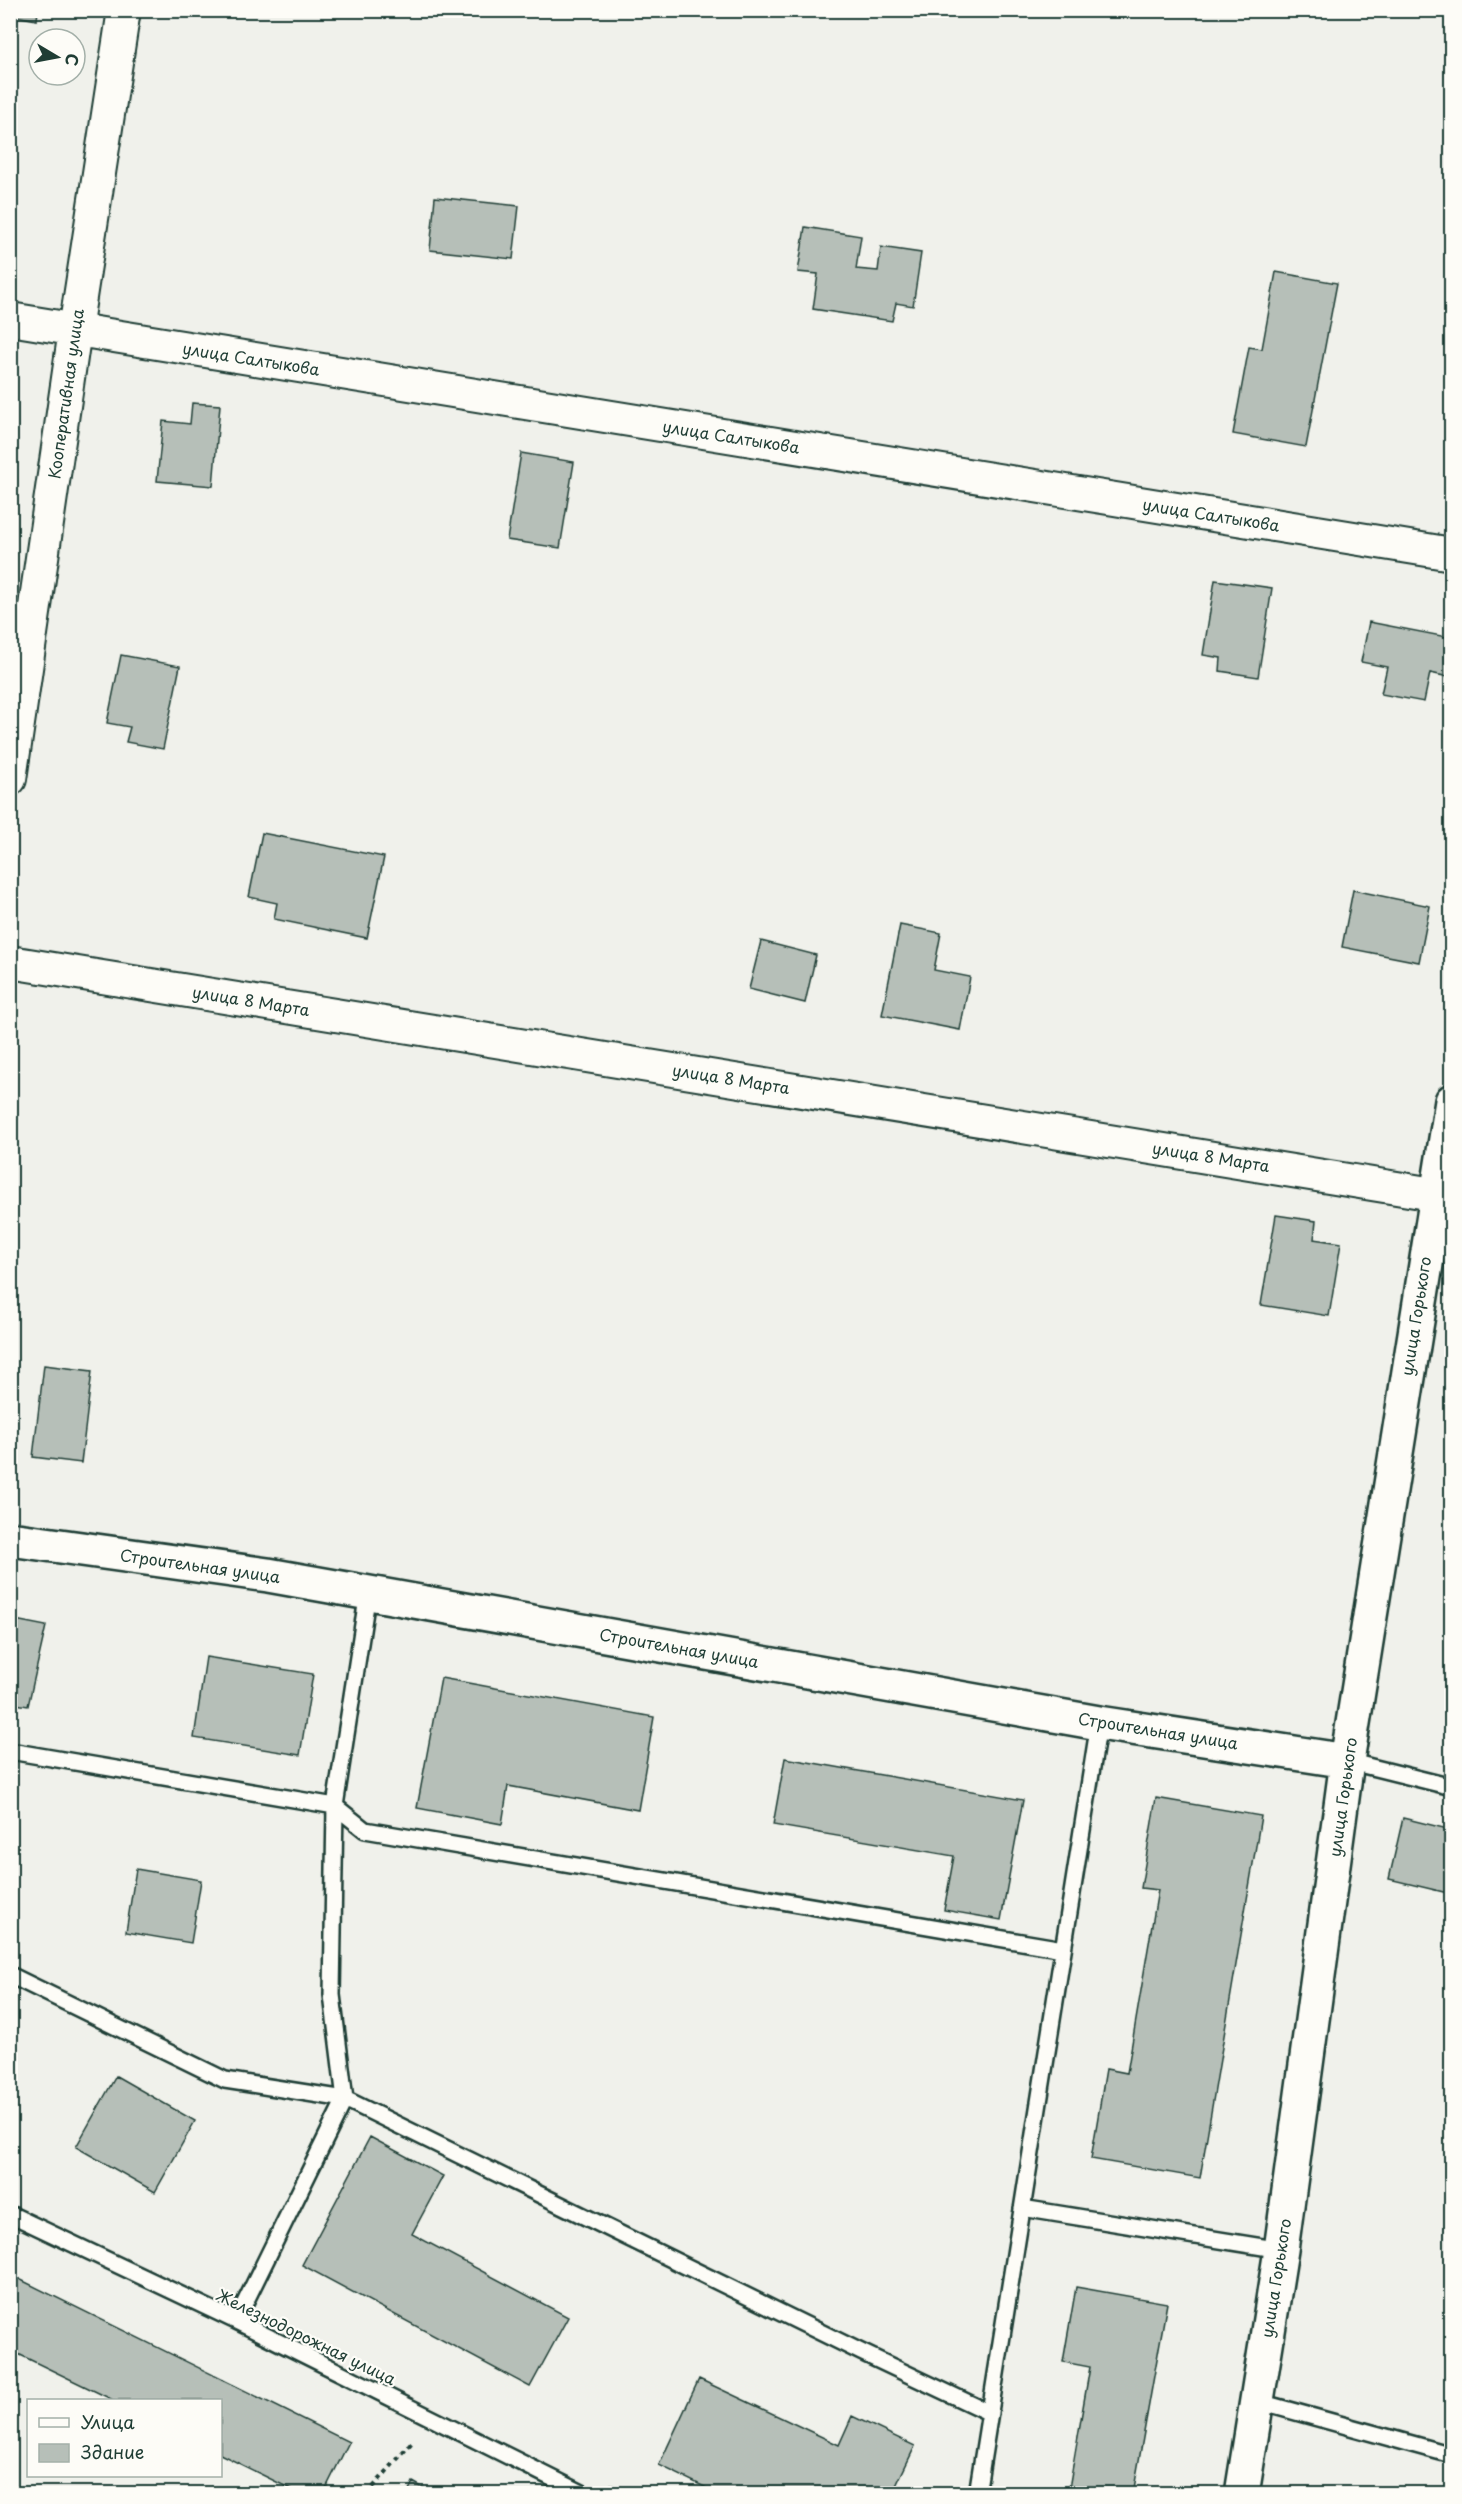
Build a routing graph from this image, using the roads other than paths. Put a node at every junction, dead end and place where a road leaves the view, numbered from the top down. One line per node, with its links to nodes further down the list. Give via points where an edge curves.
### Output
1 (124, 10): 3 (street, Кооперативная улица)
2 (10, 319): 3 (street, улица Салтыкова)
3 (75, 330): 4 (street, улица Салтыкова); 5 (street, Кооперативная улица)
4 (1452, 554)
5 (10, 778)
6 (10, 962): 8 (street, улица 8 Марта)
7 (1452, 1101): 8 (street, улица Горького)
8 (1443, 1195): 13 (street, улица Горького)
9 (10, 1539): 10 (street, Строительная улица)
10 (368, 1592): 11 (street, Строительная улица); 15 (lane)
11 (1099, 1723): 13 (street, Строительная улица); 16 (lane)
12 (10, 1751): 15 (lane)
13 (1347, 1761): 14 (lane); 21 (street, улица Горького)
14 (1452, 1786)
15 (335, 1806): 16 (lane, via 365,1830); 18 (lane, via 332,1995)
16 (1063, 1949): 19 (lane)
17 (10, 1975): 18 (lane, via 225,2080)
18 (345, 2099): 22 (lane); 24 (lane)
19 (1022, 2208): 21 (lane); 24 (lane)
20 (10, 2214): 22 (lane, Железнодорожная улица)
21 (1281, 2250): 23 (street, улица Горького)
22 (236, 2321): 26 (lane, Железнодорожная улица)
23 (1256, 2401): 25 (lane); 28 (street, улица Горького)
24 (990, 2413): 27 (lane)
25 (1452, 2454)
26 (584, 2493)
27 (977, 2493)
28 (1242, 2493)

